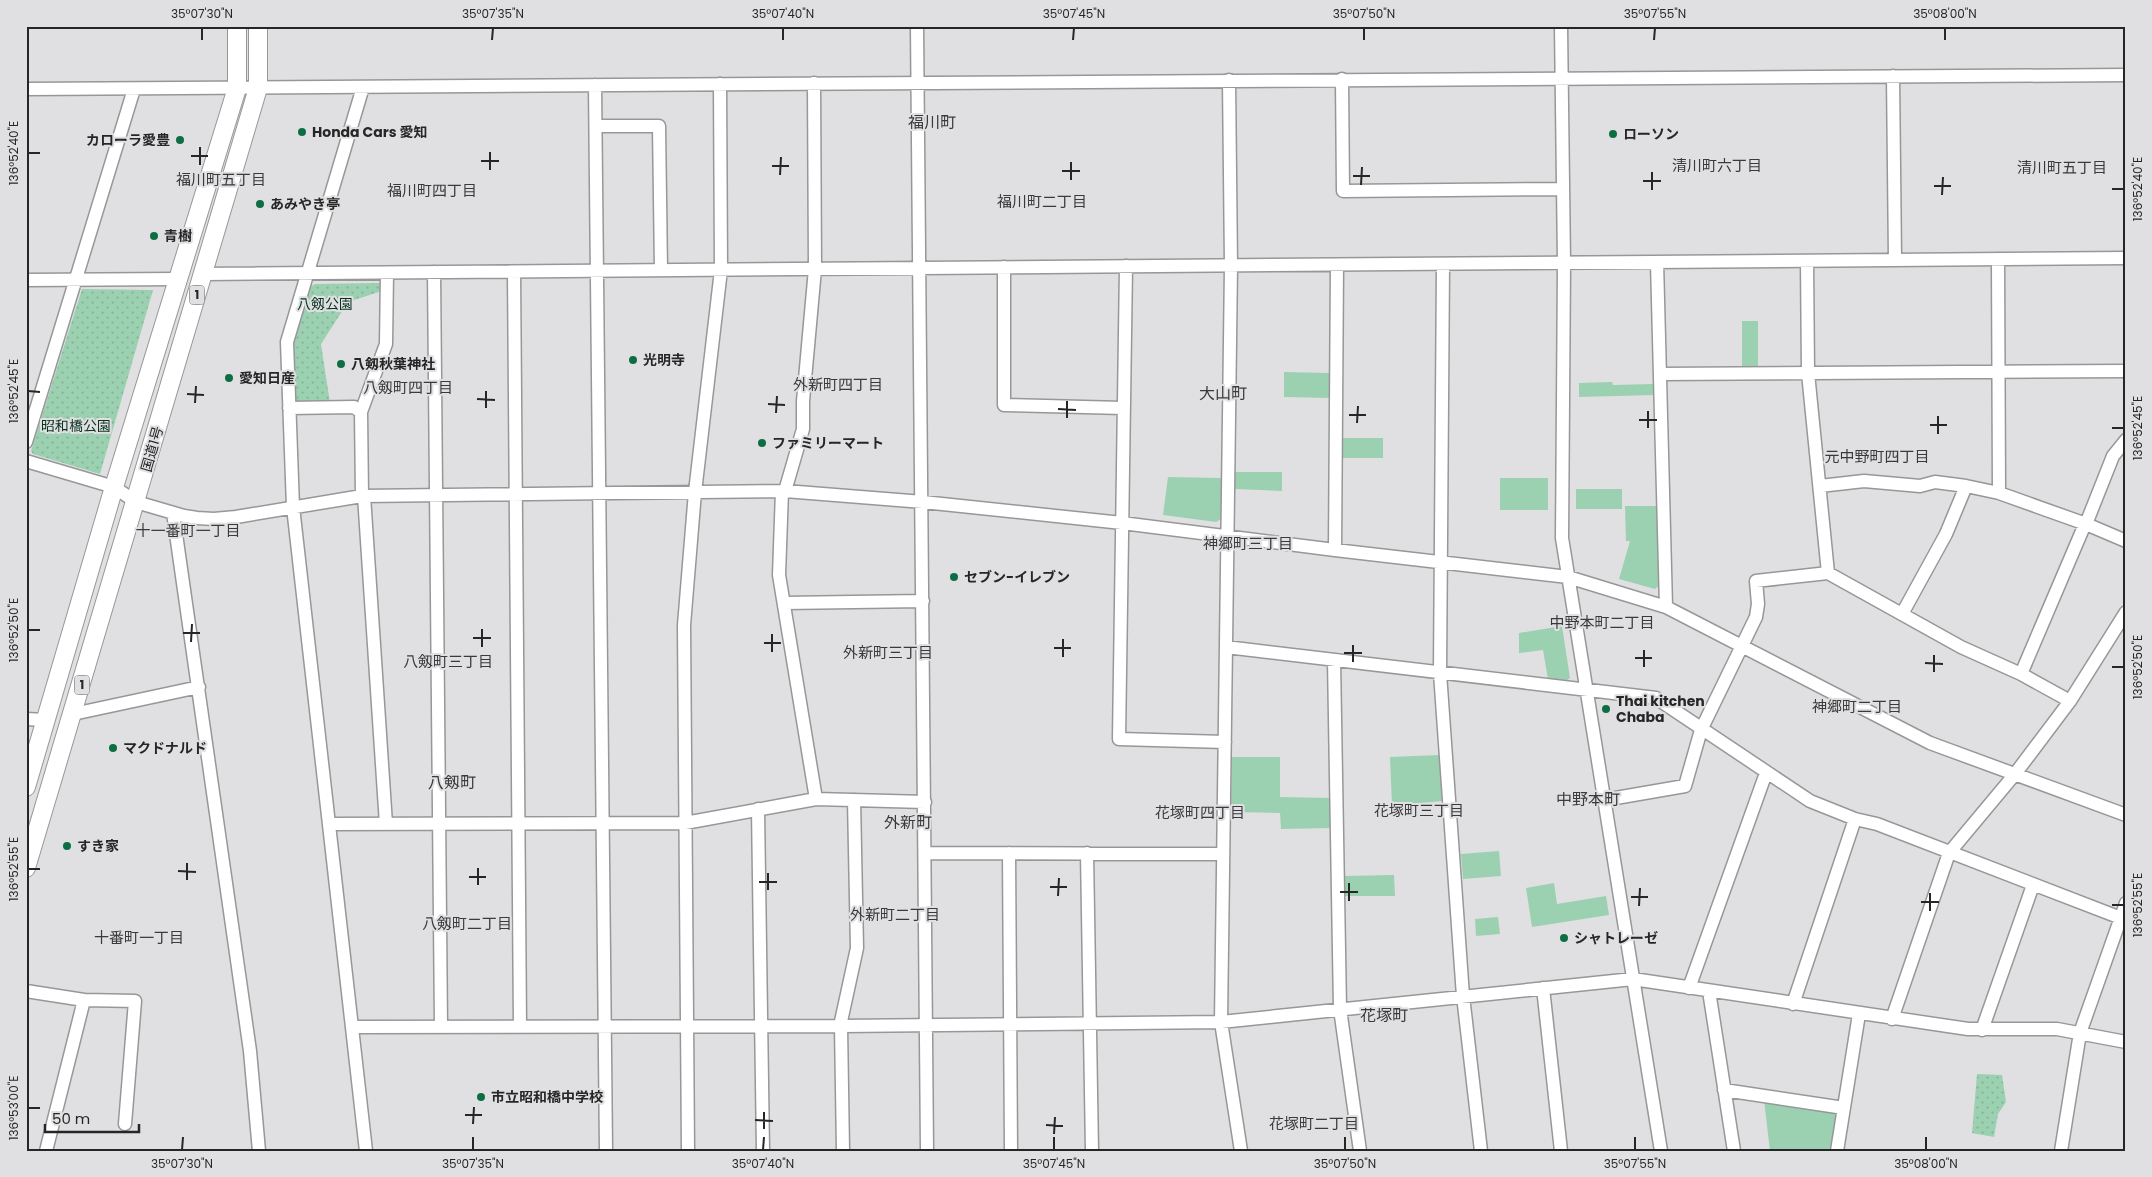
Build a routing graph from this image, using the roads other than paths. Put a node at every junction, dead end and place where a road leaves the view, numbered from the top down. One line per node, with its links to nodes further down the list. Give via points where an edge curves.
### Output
1 (237, 26): 15 (highway, 国道1号 / 1)
2 (258, 26): 16 (highway, 国道1号 / 1)
3 (917, 26): 11 (street)
4 (1561, 26): 7 (street)
5 (2126, 75): 6 (street)
6 (1893, 76): 7 (street); 23 (street)
7 (1562, 78): 8 (street); 20 (street)
8 (1342, 79): 9 (street); 20 (street, via 1343,191)
9 (1229, 80): 11 (street); 30 (street)
10 (814, 83): 11 (street); 12 (street); 33 (street)
11 (918, 83): 31 (street)
12 (720, 84): 13 (street); 35 (street)
13 (595, 85): 14 (street); 19 (street)
14 (363, 87): 16 (street); 39 (street)
15 (237, 88): 16 (street); 17 (street); 42 (highway, 国道1号 / 1)
16 (258, 88): 41 (highway, 国道1号 / 1)
17 (134, 89): 18 (street); 44 (street)
18 (26, 90)
19 (596, 126): 34 (street, via 659,126); 36 (street)
20 (1563, 189): 26 (street)
21 (2126, 258): 22 (street)
22 (1998, 259): 23 (street); 45 (street)
23 (1896, 260): 24 (street)
24 (1807, 261): 25 (street); 47 (street)
25 (1657, 262): 26 (street); 48 (street)
26 (1564, 263): 27 (street); 76 (street, via 1562,538)
27 (1443, 264): 28 (street); 74 (street)
28 (1337, 265): 30 (street); 73 (street)
29 (1126, 266): 30 (street); 32 (street); 50 (street)
30 (1231, 266): 71 (street)
31 (920, 268): 32 (street); 33 (street); 66 (street)
32 (1004, 268): 50 (street, via 1004,405)
33 (816, 269): 35 (street); 58 (street, via 803,429)
34 (661, 270): 35 (street); 36 (street)
35 (721, 270): 60 (street)
36 (597, 271): 38 (street); 59 (street)
37 (434, 272): 38 (street); 40 (street); 63 (street)
38 (514, 272): 61 (street)
39 (306, 273): 40 (street); 41 (street); 49 (street, via 287,342)
40 (387, 273): 51 (street, via 386,344)
41 (203, 274): 65 (highway, 国道1号 / 1)
42 (178, 279): 44 (street); 57 (highway, 国道1号 / 1)
43 (26, 280): 44 (street)
44 (75, 280): 53 (street)
45 (1998, 371): 46 (street); 47 (street); 62 (street)
46 (2126, 371)
47 (1808, 373): 48 (street); 55 (street)
48 (1660, 374): 79 (street)
49 (290, 408): 51 (street, via 354,407); 67 (street)
50 (1123, 408): 69 (street)
51 (361, 412): 64 (street)
52 (2126, 440): 70 (street, via 2113,456)
53 (26, 442)
54 (26, 461): 57 (street)
55 (1820, 486): 56 (street, via 1864,481); 75 (street)
56 (1966, 486): 62 (street); 81 (street, via 1946,534)
57 (114, 487): 65 (street); 92 (highway, 国道1号 / 1)
58 (784, 491): 60 (street); 66 (street); 78 (street, via 779,575)
59 (599, 492): 60 (street); 61 (street); 110 (street)
60 (695, 492): 105 (street, via 684,625)
61 (516, 493): 63 (street); 109 (street)
62 (1999, 493): 70 (street)
63 (437, 494): 64 (street); 108 (street)
64 (363, 496): 67 (street); 107 (street)
65 (136, 502): 68 (street); 90 (highway, 国道1号 / 1)
66 (922, 502): 69 (street); 77 (street)
67 (293, 507): 68 (street, via 214,519); 106 (street)
68 (173, 513): 87 (street)
69 (1122, 523): 71 (street); 94 (street, via 1119,740)
70 (2086, 524): 72 (street); 86 (street)
71 (1227, 536): 73 (street); 83 (street)
72 (2126, 541)
73 (1335, 550): 74 (street)
74 (1440, 563): 76 (street); 85 (street)
75 (1828, 573): 81 (street); 82 (street, via 1756,581 1756,617)
76 (1568, 577): 79 (street); 88 (street)
77 (923, 601): 78 (street); 101 (street)
78 (784, 602): 98 (street)
79 (1666, 607): 82 (street)
80 (2126, 612): 89 (street)
81 (1902, 614): 86 (street, via 1961,647)
82 (1742, 646): 93 (street); 96 (street, via 1930,743)
83 (1226, 647): 84 (street); 94 (street)
84 (1334, 660): 85 (street); 128 (street)
85 (1440, 673): 88 (street); 125 (street)
86 (2021, 674): 89 (street)
87 (199, 687): 90 (street); 149 (street, via 250,1051)
88 (1587, 691): 93 (street, via 1656,698); 100 (street)
89 (2070, 701): 96 (street)
90 (74, 714): 116 (highway, 国道1号 / 1)
91 (26, 719): 92 (street)
92 (46, 720): 97 (highway, 国道1号 / 1)
93 (1701, 730): 95 (street); 100 (street, via 1685,786)
94 (1225, 742): 115 (street)
95 (1766, 773): 104 (street, via 1810,801); 122 (street)
96 (2015, 774): 103 (street); 114 (street)
97 (26, 787)
98 (816, 799): 99 (street); 102 (street)
99 (854, 800): 101 (street); 140 (street, via 857,948)
100 (1604, 800): 120 (street)
101 (925, 802): 111 (street)
102 (758, 810): 105 (street); 134 (street)
103 (2126, 815)
104 (1855, 818): 114 (street); 127 (street)
105 (685, 823): 110 (street); 139 (street)
106 (329, 824): 107 (street); 141 (street)
107 (386, 824): 108 (street)
108 (440, 824): 109 (street); 136 (street)
109 (518, 824): 110 (street); 137 (street)
110 (602, 825): 138 (street)
111 (926, 853): 112 (street); 135 (street)
112 (1009, 853): 113 (street); 133 (street)
113 (1088, 853): 115 (street); 132 (street)
114 (1949, 853): 117 (street); 130 (street)
115 (1223, 854): 131 (street)
116 (26, 868)
117 (2033, 885): 119 (street); 142 (street)
118 (2126, 903): 119 (street)
119 (2121, 918): 143 (street)
120 (1633, 979): 121 (street); 122 (street); 162 (street)
121 (1544, 988): 125 (street); 161 (street)
122 (1690, 988): 124 (street)
123 (26, 991): 126 (street)
124 (1709, 991): 127 (street); 145 (street)
125 (1463, 996): 128 (street); 160 (street)
126 (84, 1000): 147 (street, via 135,1001); 148 (street)
127 (1793, 1004): 129 (street)
128 (1340, 1009): 131 (street); 159 (street)
129 (1859, 1014): 130 (street); 146 (street)
130 (1892, 1019): 142 (street)
131 (1221, 1022): 132 (street); 158 (street)
132 (1089, 1023): 133 (street); 157 (street)
133 (1010, 1024): 135 (street); 156 (street)
134 (762, 1025): 139 (street); 140 (street); 153 (street)
135 (926, 1025): 140 (street); 155 (street)
136 (441, 1026): 137 (street); 141 (street)
137 (520, 1026): 138 (street)
138 (605, 1026): 139 (street); 151 (street)
139 (687, 1026): 152 (street)
140 (840, 1026): 154 (street)
141 (353, 1027): 150 (street)
142 (1982, 1030): 143 (street)
143 (2080, 1033): 144 (street); 165 (street)
144 (2126, 1042)
145 (1724, 1090): 146 (street); 163 (street)
146 (1844, 1108): 164 (street)
147 (125, 1124)
148 (46, 1151)
149 (259, 1151)
150 (366, 1151)
151 (606, 1151)
152 (688, 1151)
153 (763, 1151)
154 (842, 1151)
155 (927, 1151)
156 (1011, 1151)
157 (1092, 1151)
158 (1241, 1151)
159 (1360, 1151)
160 (1481, 1151)
161 (1561, 1151)
162 (1661, 1151)
163 (1734, 1151)
164 (1837, 1151)
165 (2061, 1151)

